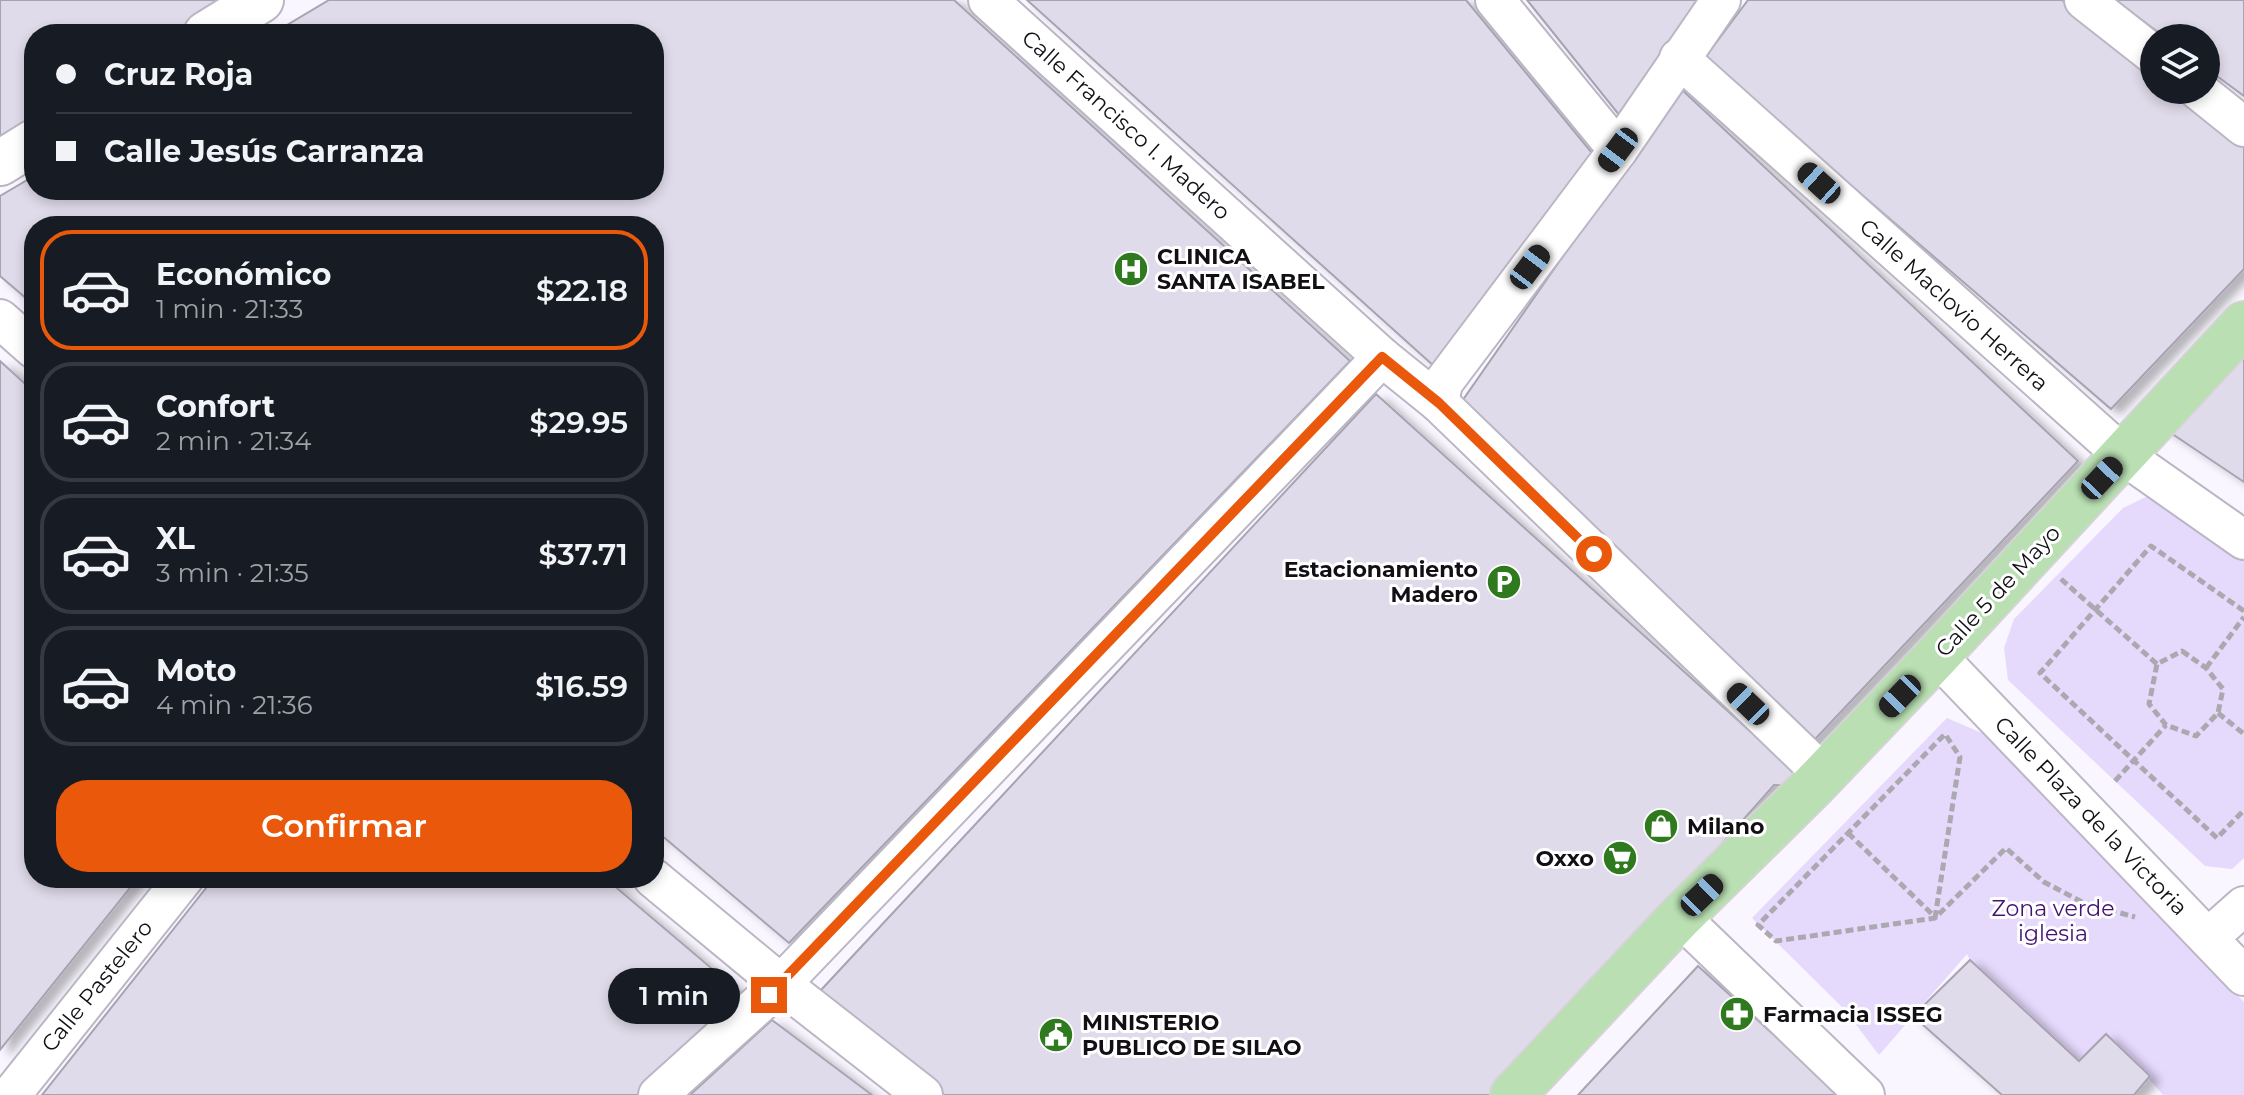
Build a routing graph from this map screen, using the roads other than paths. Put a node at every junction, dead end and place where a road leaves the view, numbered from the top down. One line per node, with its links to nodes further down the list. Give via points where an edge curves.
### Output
1 (261, 0): 6 (street)
2 (988, 0): 17 (street, Calle Francisco I. Madero)
3 (1495, 0): 12 (street)
4 (1721, 0): 8 (street)
5 (2084, 0): 7 (street)
6 (222, 24)
7 (2140, 44)
8 (1679, 58): 12 (street); 19 (street, Calle Maclovio Herrera)
9 (2215, 104): 10 (street)
10 (2244, 127)
11 (24, 148): 13 (street)
12 (1618, 150): 18 (street, via 1443,383)
13 (0, 163)
14 (0, 319): 16 (street)
15 (2244, 324): 19 (main road, Calle 5 de Mayo)
16 (24, 340)
17 (1382, 357): 18 (street, Calle Francisco I. Madero); 29 (street)
18 (1439, 403): 22 (street, Calle Francisco I. Madero)
19 (2123, 455): 20 (street, Calle Maclovio Herrera); 21 (main road, Calle 5 de Mayo)
20 (2244, 540)
21 (1937, 656): 22 (main road, Calle 5 de Mayo); 27 (street, Calle Plaza de la Victoria)
22 (1824, 775): 26 (main road, Calle 5 de Mayo)
23 (664, 887): 29 (street)
24 (176, 888): 30 (street, Calle Pastelero)
25 (2244, 906): 27 (street)
26 (1680, 917): 33 (main road, Calle 5 de Mayo); 34 (street)
27 (2208, 938): 28 (street, Calle Plaza de la Victoria)
28 (2244, 976)
29 (781, 984): 31 (street); 32 (street)
30 (11, 1095)
31 (658, 1095)
32 (923, 1095)
33 (1513, 1095)
34 (1865, 1095)

